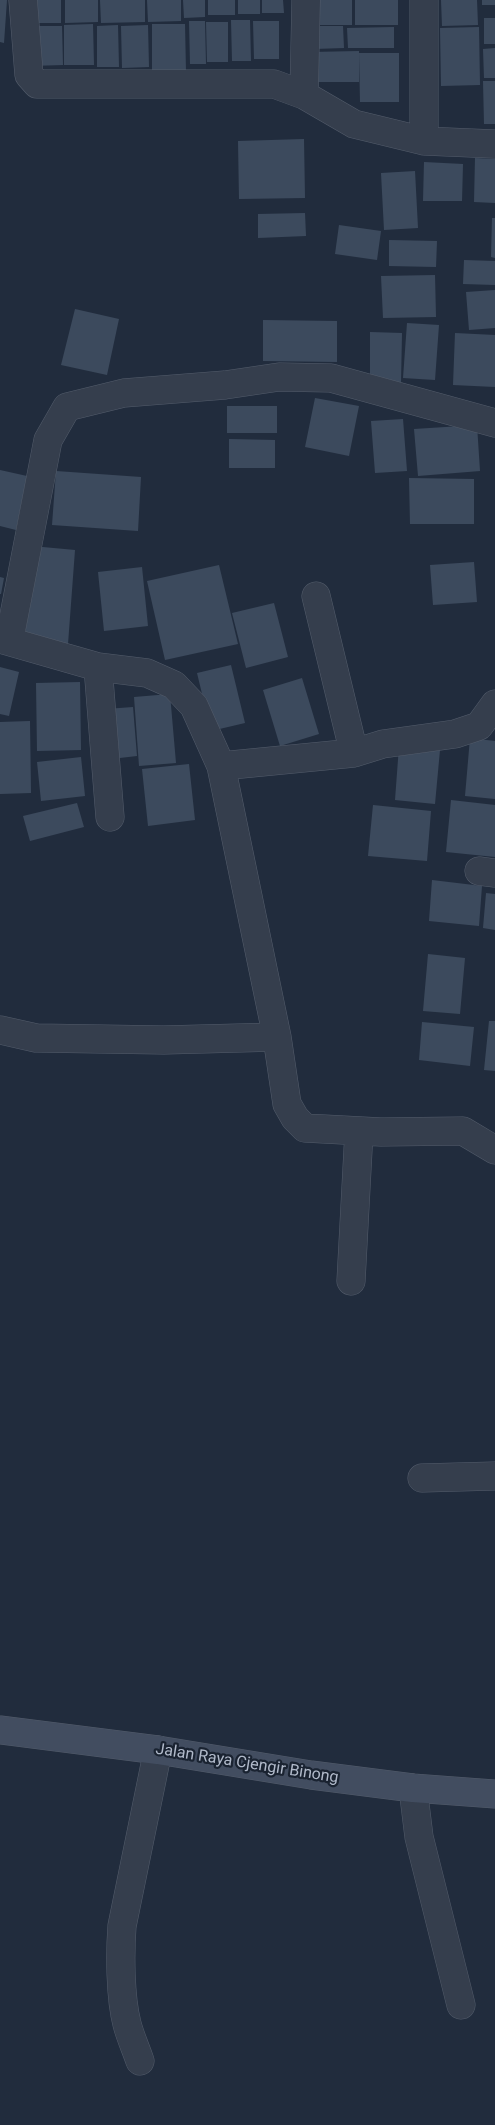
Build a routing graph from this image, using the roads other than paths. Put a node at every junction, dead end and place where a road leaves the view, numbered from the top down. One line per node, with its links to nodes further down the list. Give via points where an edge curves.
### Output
1 (23, 0): 4 (street, via 29,75 37,84 274,84)
2 (306, 0): 4 (street)
3 (424, 0): 5 (street)
4 (304, 95): 5 (street, via 354,124)
5 (424, 141): 6 (street)
6 (495, 144)
7 (495, 423): 9 (street, via 331,378 279,377 225,386 124,393 67,407 48,440)
8 (316, 596): 12 (street)
9 (5, 640): 10 (street)
10 (98, 667): 13 (street, via 147,673 174,686 194,706); 14 (street)
11 (495, 704): 12 (street, via 479,726 437,738 383,744)
12 (354, 753): 13 (street)
13 (221, 766): 16 (street)
14 (110, 817)
15 (0, 1030): 16 (street, via 36,1038 164,1040)
16 (278, 1036): 17 (street, via 287,1104 295,1118 305,1128)
17 (359, 1131): 18 (street, via 463,1131); 19 (street)
18 (495, 1150)
19 (351, 1282)
20 (495, 1476): 21 (street)
21 (422, 1478)
22 (0, 1730): 23 (main road, Jalan Raya Cjengir Binong)
23 (158, 1750): 24 (main road, Jalan Raya Cjengir Binong); 27 (street, via 121,1941 124,2010)
24 (413, 1788): 25 (main road, Jalan Raya Cjengir Binong); 26 (street, via 419,1837)
25 (495, 1794)
26 (461, 2005)
27 (140, 2061)

